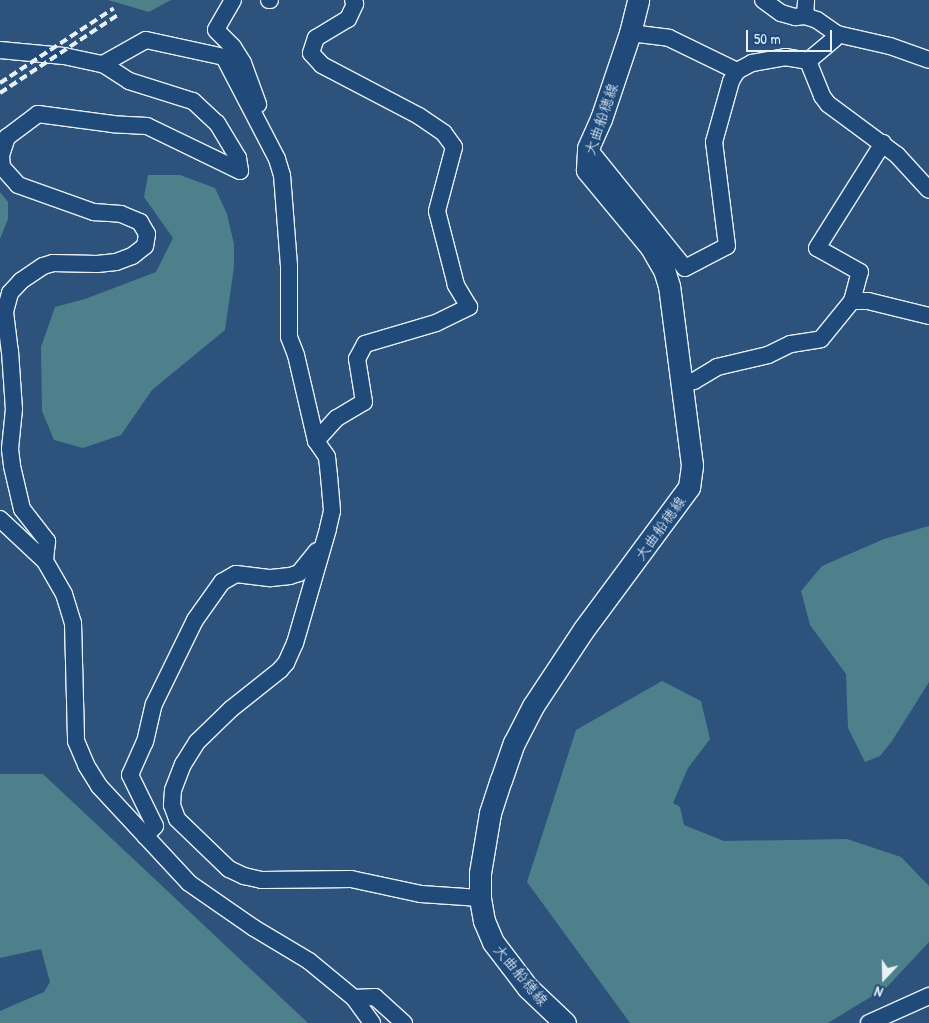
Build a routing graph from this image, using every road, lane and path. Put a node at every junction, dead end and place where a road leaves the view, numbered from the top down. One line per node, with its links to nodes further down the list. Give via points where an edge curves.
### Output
1 (233, 0): 13 (street, via 216,30 243,63 270,131)
2 (353, 0): 20 (street, via 356,4 348,19 316,38 311,53 322,65 419,116 444,133 454,147 437,210 456,285 469,307 436,323 365,344 357,359 364,402 337,418)
3 (638, 0): 6 (main road, 大曲船穂線)
4 (763, 0): 5 (street, via 781,13 795,17)
5 (805, 8): 7 (street)
6 (630, 33): 12 (street, via 669,38); 15 (main road, 大曲船穂線)
7 (837, 34): 9 (street, via 890,46); 10 (street)
8 (0, 50): 11 (street, via 64,56)
9 (929, 60)
10 (808, 61): 12 (street, via 769,58 752,62); 14 (street, via 828,104)
11 (103, 64): 13 (street, via 146,40 224,57); 23 (street, via 129,81 193,101 217,123 238,158 240,171 147,126 38,114 8,137 1,156 2,167 18,186 94,212 121,214 140,222 147,234 146,246 132,256 116,262 43,266 10,293 5,312 14,409 10,449 12,466 22,509 47,541)
12 (738, 71): 15 (street, via 731,81 714,142 727,246 685,268)
13 (266, 138): 20 (street, via 277,159 285,191 289,337)
14 (883, 144): 16 (street, via 898,155); 17 (street, via 817,248 860,272)
15 (588, 148): 19 (main road, 大曲船穂線, via 587,170 650,246 664,270)
16 (929, 190)
17 (852, 301): 18 (street, via 868,301); 19 (street, via 821,339 791,344 768,355 717,367 694,381)
18 (929, 316)
19 (682, 384): 25 (main road, 大曲船穂線, via 692,465 689,487 584,629 533,706 514,743 490,813 483,847)
20 (316, 441): 22 (street, via 326,457 332,511)
21 (0, 519): 23 (street)
22 (328, 530): 24 (street, via 314,557 299,573 271,578 236,574 222,582 195,620 154,704 146,742 130,775 155,826); 25 (street, via 295,643 286,663 197,742 175,784 172,805 178,819 223,864 244,876 262,880 351,879 421,894)
23 (45, 561): 24 (street, via 64,594 73,623 76,741 99,786)
24 (145, 836): 27 (street, via 188,883 206,897 309,961)
25 (480, 898): 30 (main road, 大曲船穂線, via 484,921 493,942 528,988)
26 (929, 996): 31 (street)
27 (354, 998): 28 (street); 29 (street, via 375,997)
28 (372, 1023)
29 (404, 1023)
30 (564, 1023)
31 (869, 1023)

